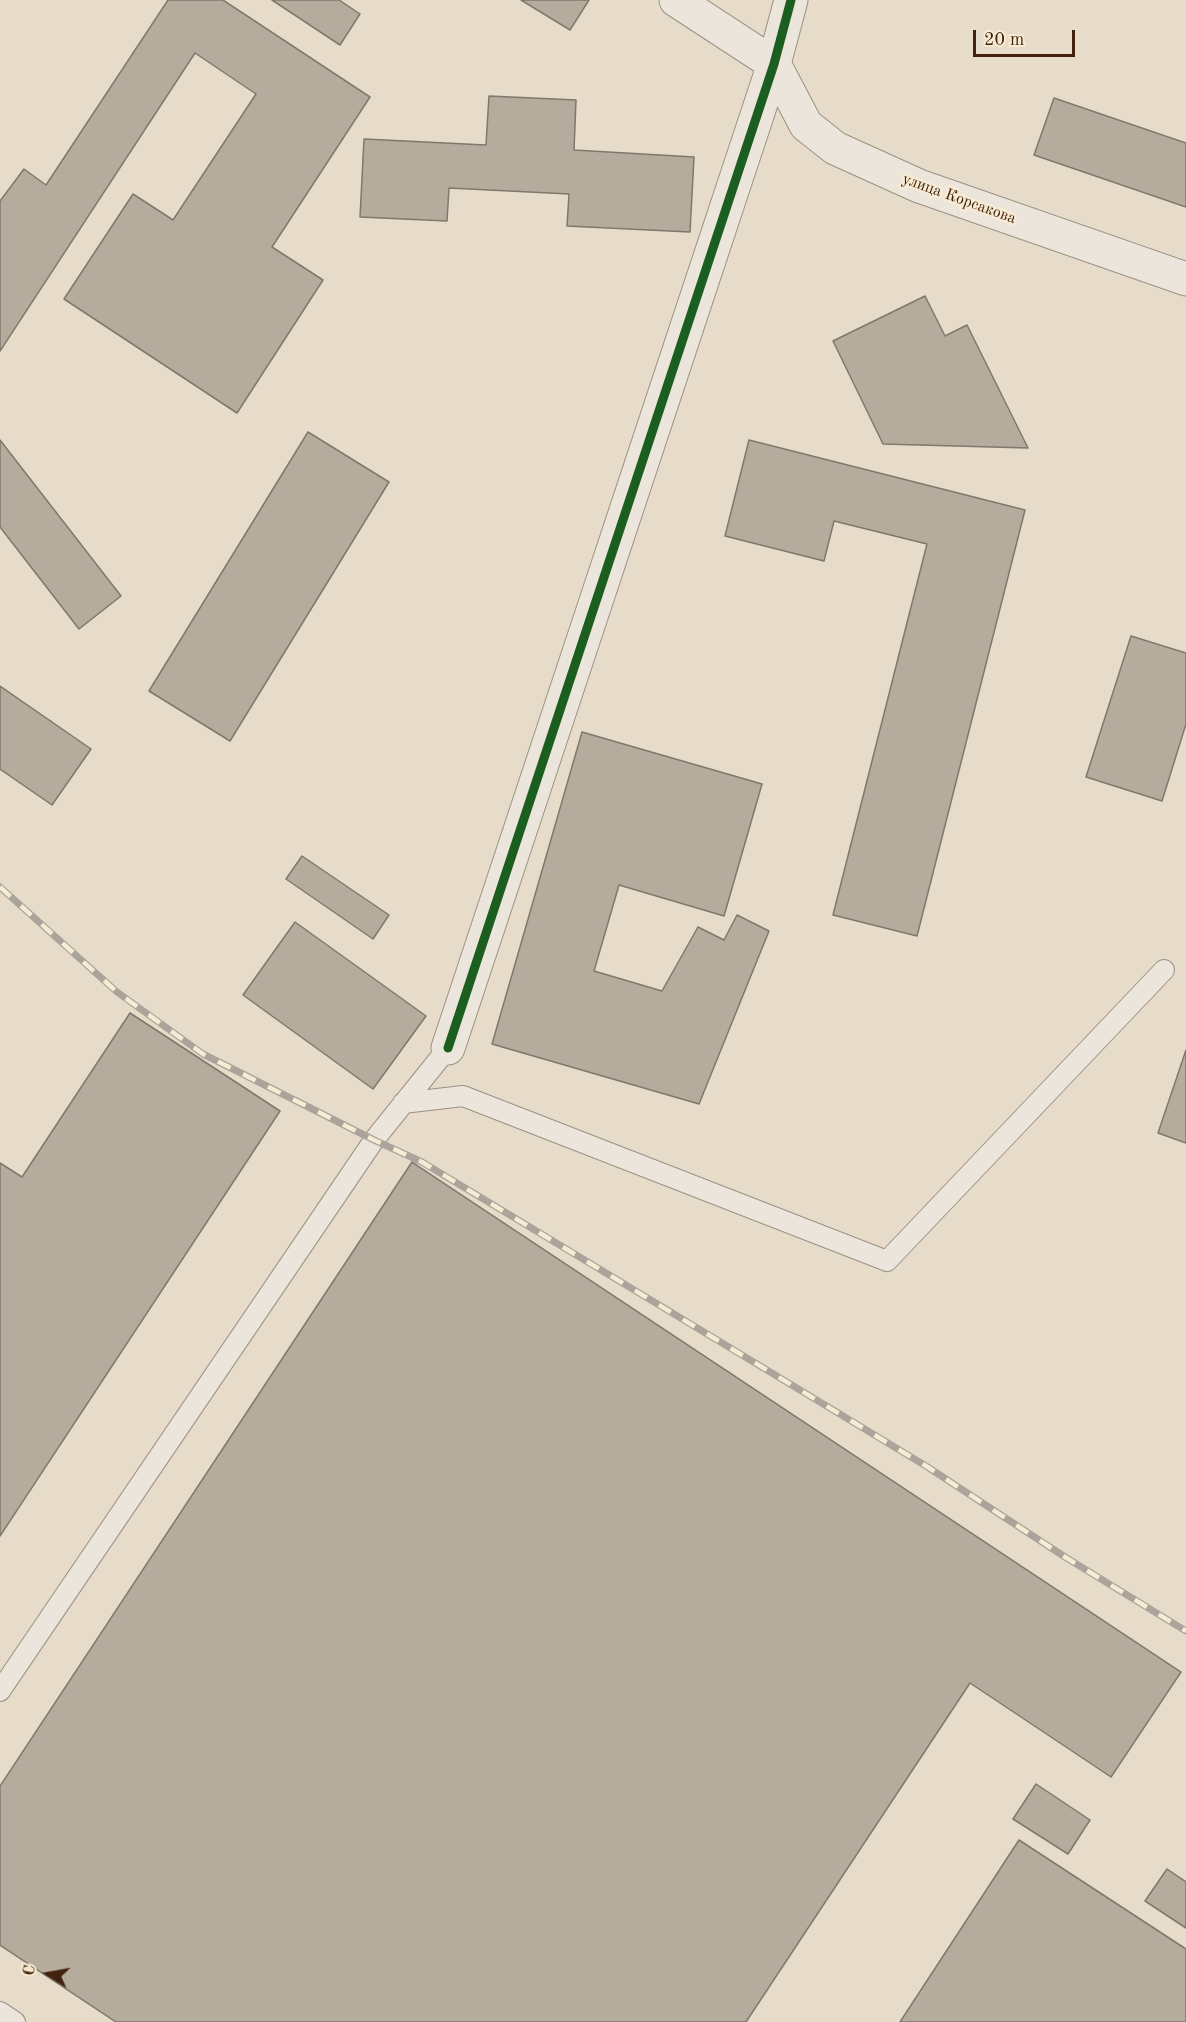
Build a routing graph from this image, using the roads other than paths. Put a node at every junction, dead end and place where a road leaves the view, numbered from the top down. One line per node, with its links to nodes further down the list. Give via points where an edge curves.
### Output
1 (676, 0): 3 (street)
2 (791, 0): 3 (street)
3 (774, 64): 4 (street, улица Корсакова, via 806,125 835,148 919,186); 6 (street)
4 (1186, 279)
5 (1164, 970): 7 (lane, via 887,1261 463,1096)
6 (448, 1048): 7 (lane)
7 (403, 1103): 8 (lane, via 367,1150)
8 (0, 1691)
9 (0, 2012): 10 (lane)
10 (15, 2022)

